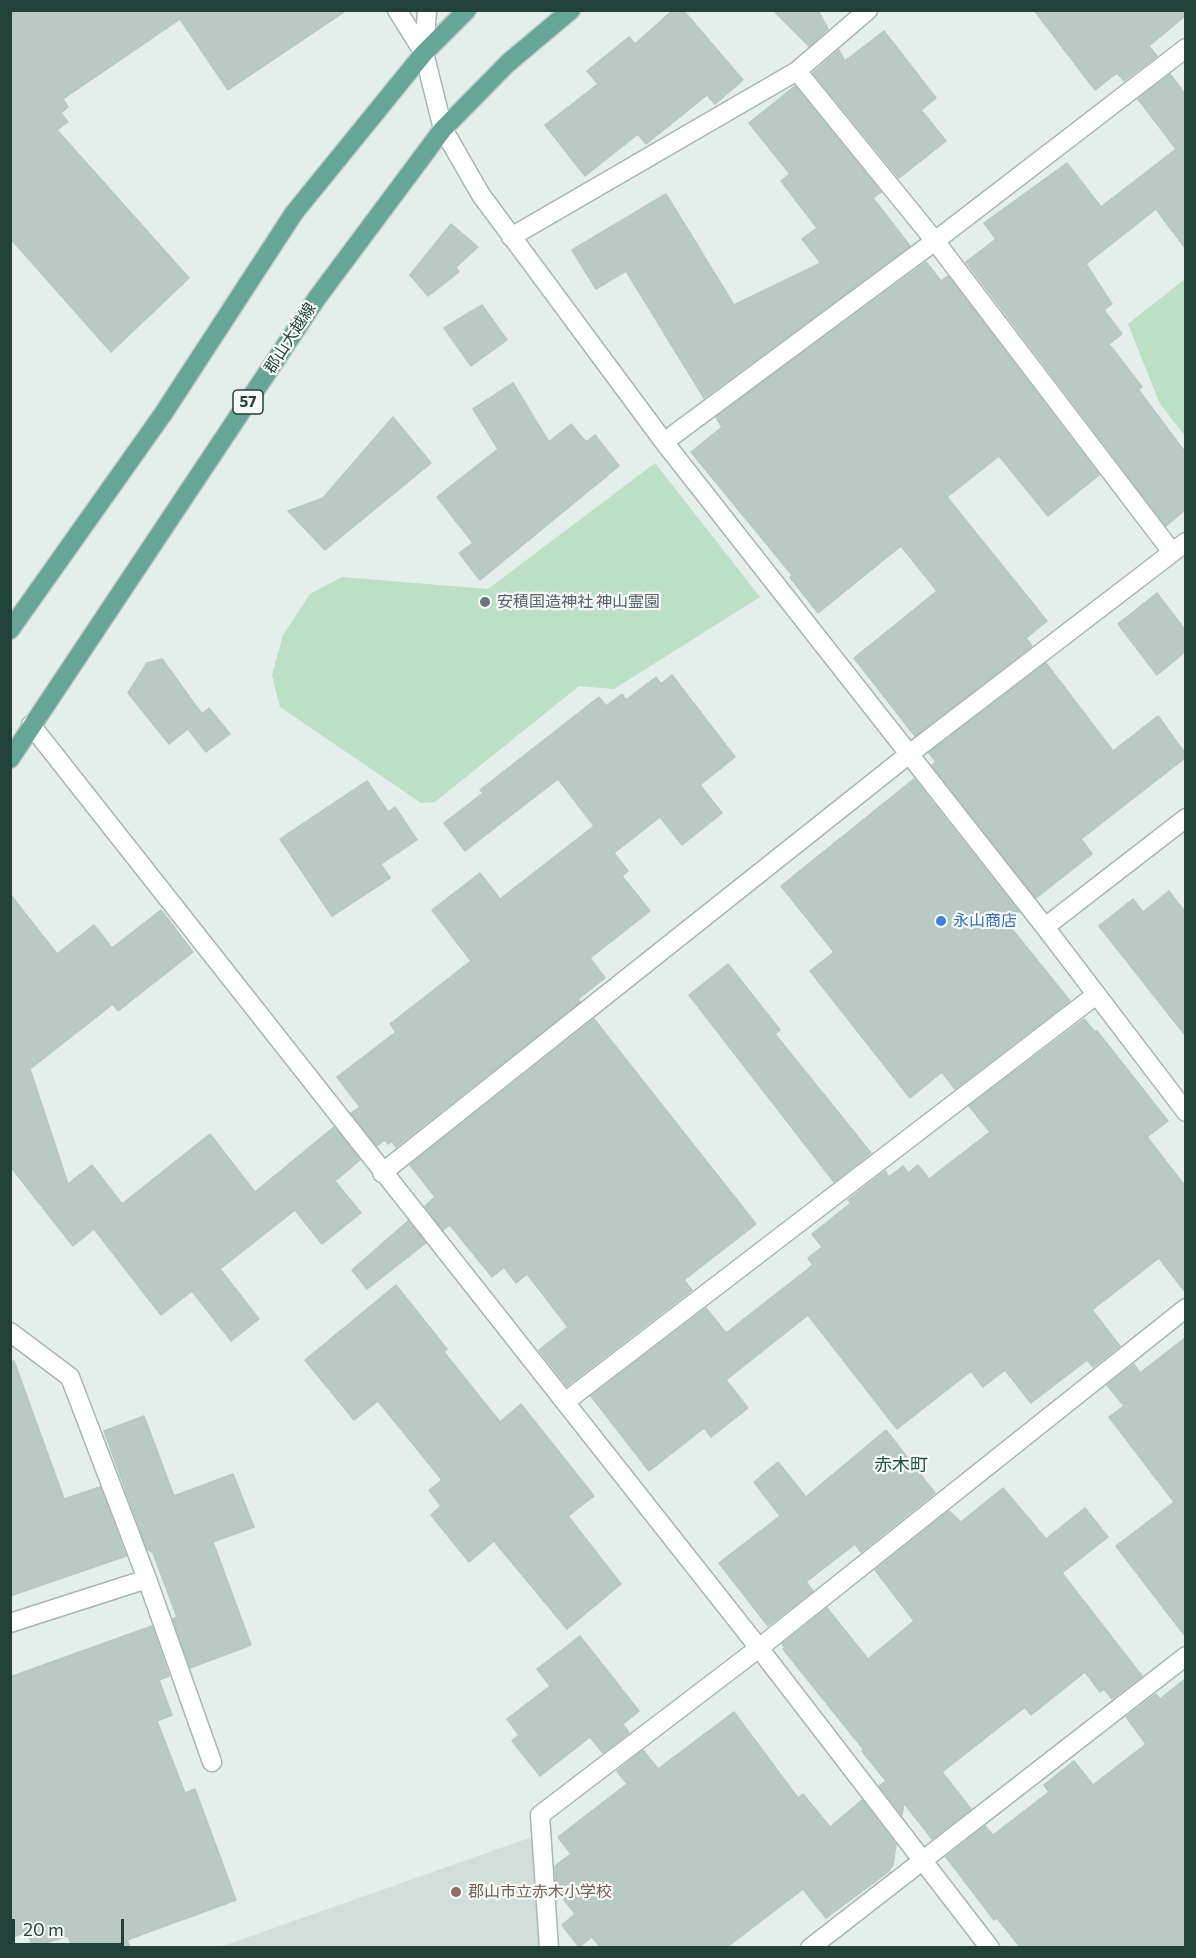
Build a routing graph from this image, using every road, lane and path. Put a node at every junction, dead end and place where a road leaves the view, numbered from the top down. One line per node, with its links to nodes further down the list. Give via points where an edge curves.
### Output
1 (397, 10): 7 (street)
2 (427, 10): 7 (street)
3 (467, 10): 7 (main road)
4 (571, 10): 9 (main road, 郡山大越線 / 57, via 508,63)
5 (868, 10): 8 (street)
6 (1185, 48): 11 (street)
7 (424, 53): 9 (street); 14 (main road, via 294,213 163,414)
8 (797, 71): 10 (street); 11 (street)
9 (443, 129): 10 (street, via 481,195); 15 (main road, 郡山大越線 / 57, via 317,297)
10 (511, 237): 12 (street)
11 (935, 242): 12 (street); 13 (street)
12 (664, 442): 16 (street)
13 (1179, 547): 16 (street)
14 (10, 630)
15 (31, 726): 17 (main road, 郡山大越線 / 57); 22 (street)
16 (908, 755): 19 (street); 22 (street)
17 (10, 759)
18 (1185, 818): 19 (street)
19 (1045, 927): 20 (street)
20 (1096, 995): 21 (street); 25 (street)
21 (1185, 1112)
22 (382, 1173): 25 (street)
23 (1185, 1308): 28 (street)
24 (10, 1332): 26 (street, via 70,1377)
25 (566, 1402): 28 (street)
26 (147, 1579): 27 (street); 30 (street)
27 (10, 1623)
28 (759, 1648): 31 (street); 32 (street, via 540,1815)
29 (1185, 1656): 31 (street)
30 (212, 1762)
31 (922, 1859): 33 (street); 34 (street)
32 (549, 1947)
33 (810, 1947)
34 (990, 1947)

